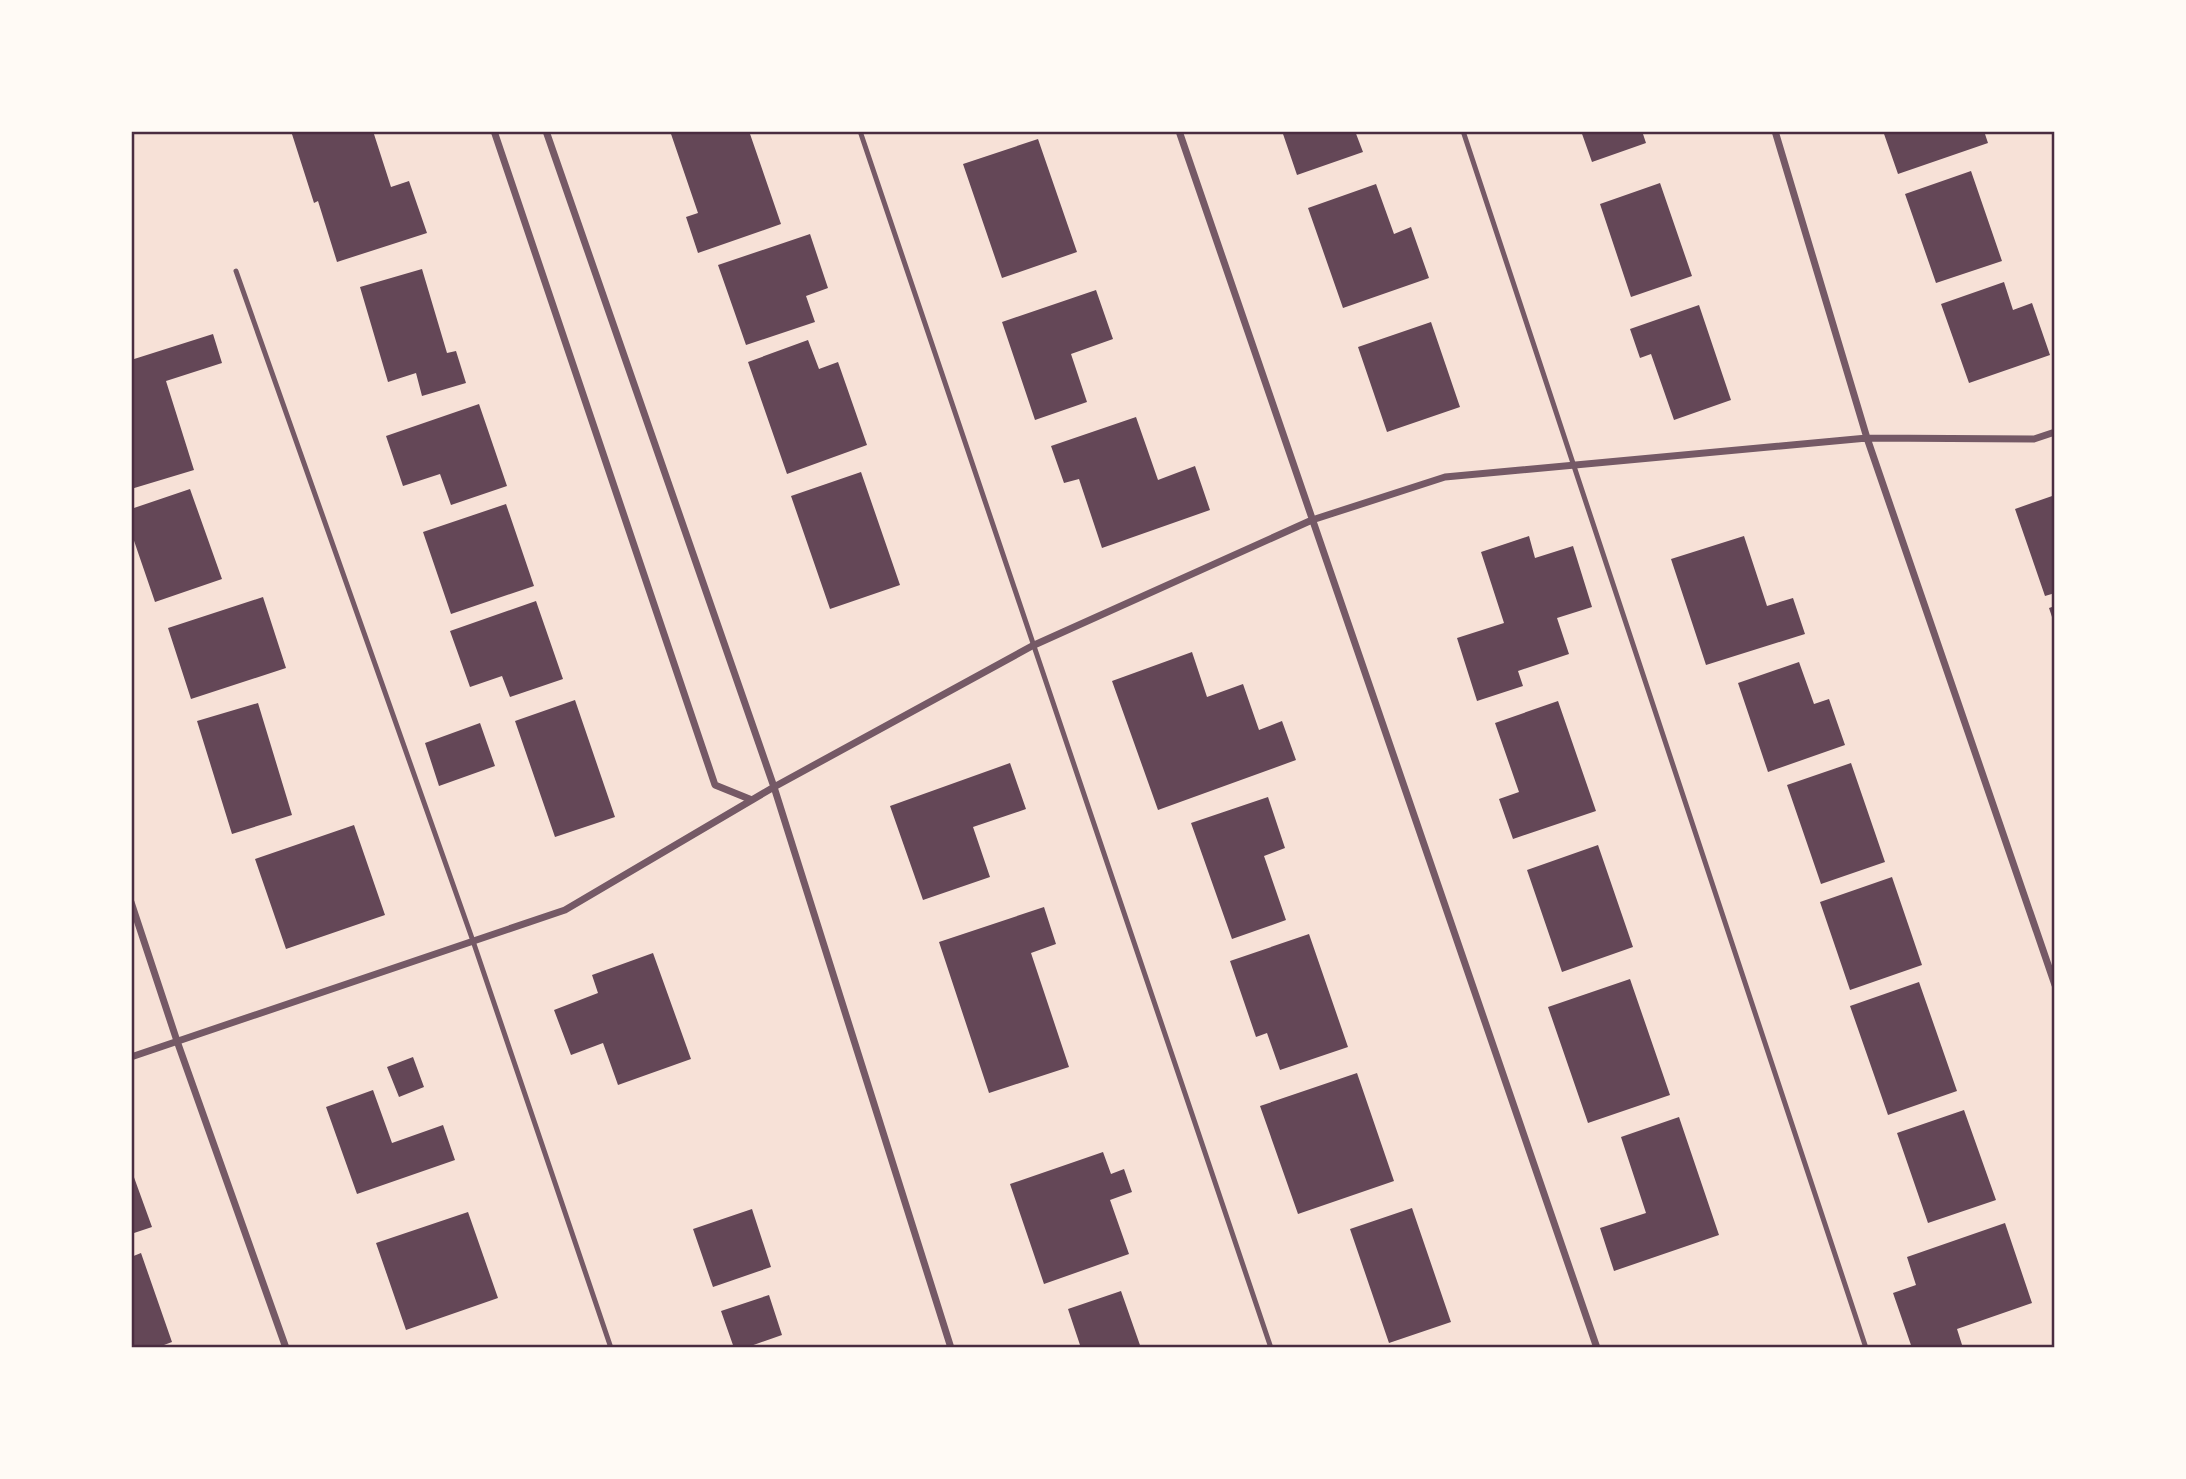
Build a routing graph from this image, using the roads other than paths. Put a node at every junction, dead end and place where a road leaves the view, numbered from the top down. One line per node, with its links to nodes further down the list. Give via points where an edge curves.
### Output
1 (494, 131): 14 (street, via 715,785)
2 (546, 131): 13 (street)
3 (860, 131): 12 (lane)
4 (1178, 131): 11 (street)
5 (1463, 131): 10 (lane)
6 (1775, 131): 9 (street)
7 (236, 271): 16 (lane)
8 (2055, 432): 9 (street, via 2034,439)
9 (1867, 438): 10 (street); 17 (street)
10 (1574, 465): 11 (street, via 1445,477); 25 (lane)
11 (1312, 520): 12 (street); 24 (street)
12 (1032, 646): 13 (street); 23 (lane)
13 (774, 787): 14 (street); 22 (street)
14 (751, 800): 16 (street, via 565,910)
15 (131, 902): 18 (street)
16 (473, 941): 18 (street); 21 (lane)
17 (2055, 985)
18 (177, 1041): 19 (street); 20 (street)
19 (131, 1057)
20 (286, 1348)
21 (611, 1348)
22 (951, 1348)
23 (1270, 1348)
24 (1597, 1348)
25 (1866, 1348)

